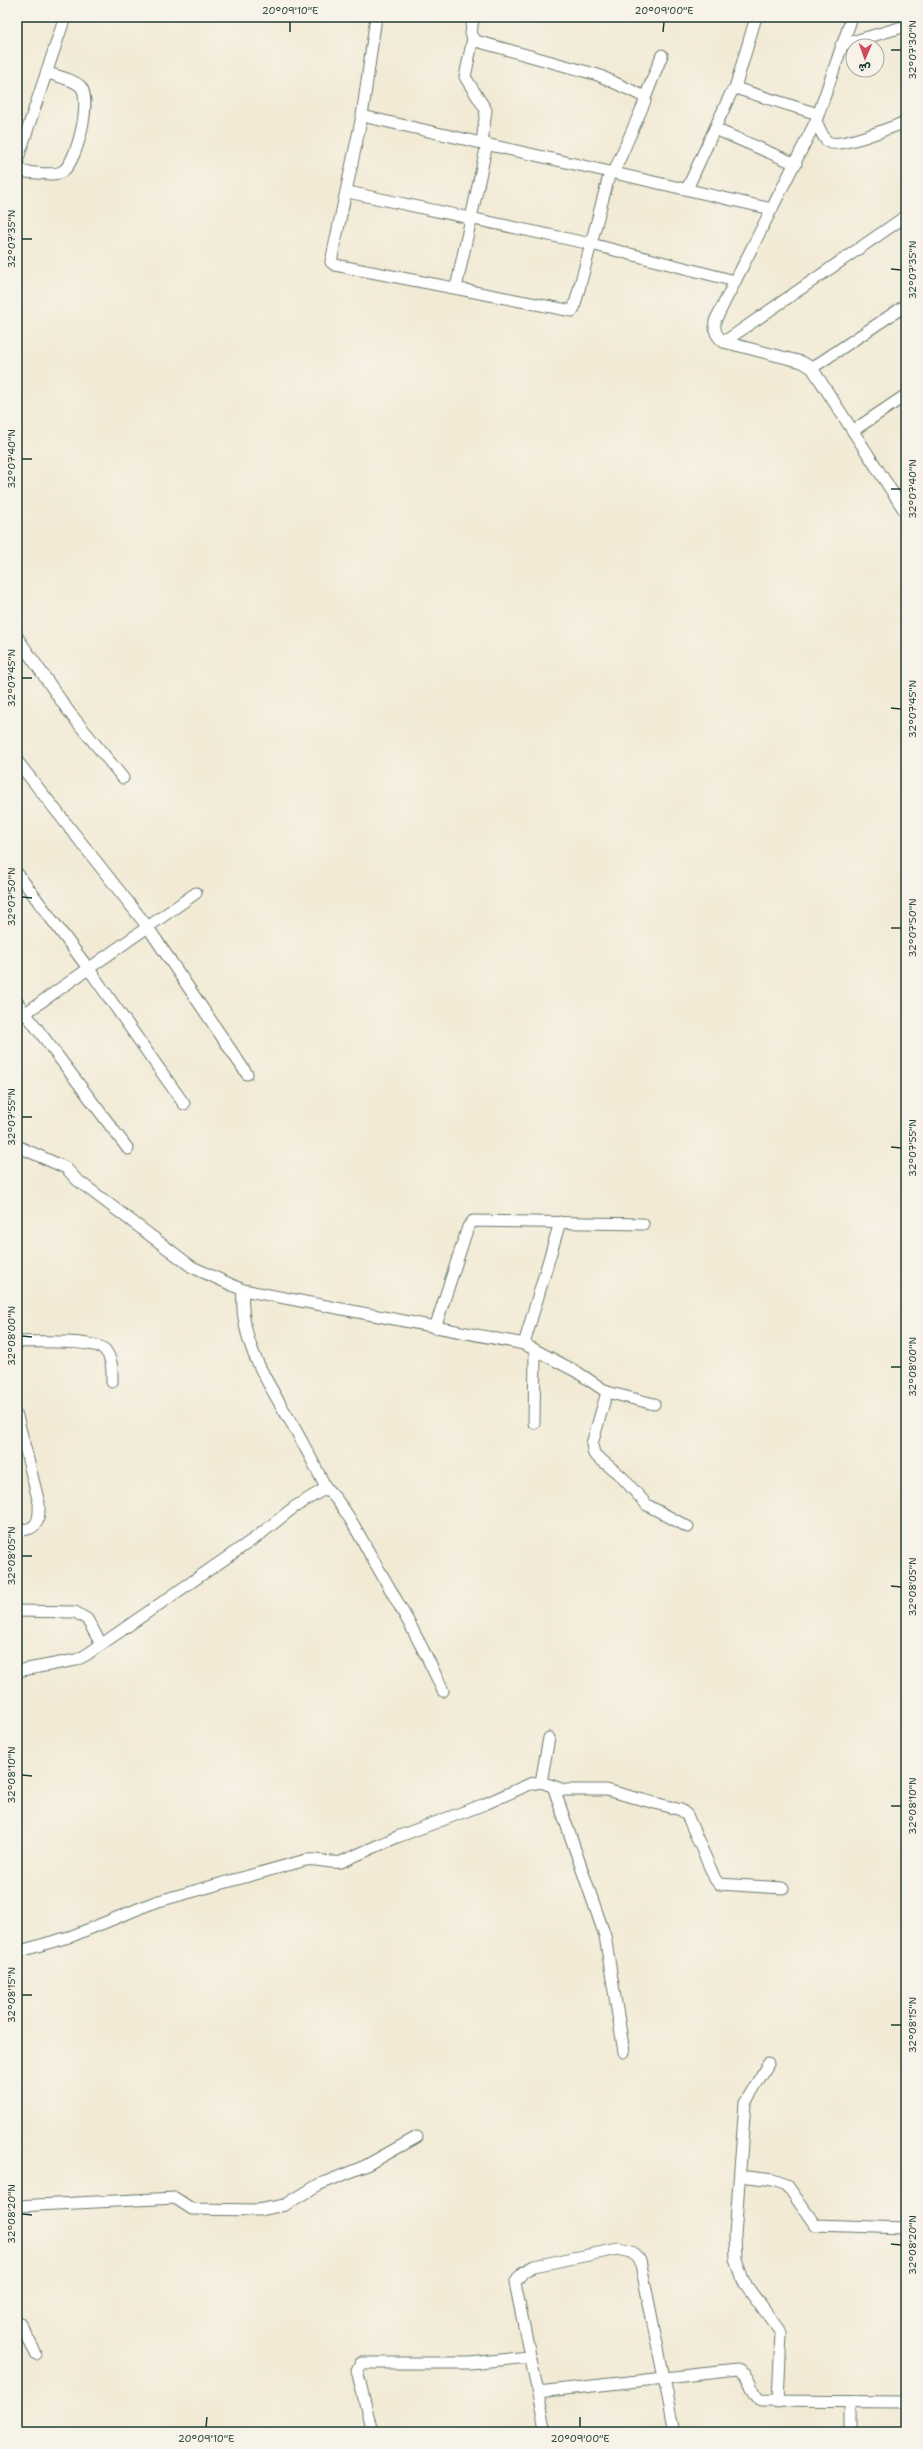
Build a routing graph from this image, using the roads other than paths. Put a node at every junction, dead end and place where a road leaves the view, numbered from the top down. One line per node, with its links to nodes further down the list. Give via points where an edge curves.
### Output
1 (65, 17): 10 (street)
2 (376, 17): 13 (street)
3 (473, 17): 7 (street)
4 (756, 17): 11 (street)
5 (852, 17): 8 (street)
6 (906, 26): 8 (street)
7 (473, 38): 12 (street, via 476,41 598,75); 17 (street, via 465,76 486,110)
8 (841, 45): 14 (street)
9 (662, 55): 12 (street)
10 (48, 73): 18 (street); 18 (street, via 80,86 83,91 83,118 76,151 68,167 59,173 24,172)
11 (735, 88): 14 (street); 16 (street)
12 (645, 98): 20 (street)
13 (362, 116): 17 (street); 22 (street)
14 (817, 117): 15 (street, via 826,141 834,144 846,143); 19 (street)
15 (906, 122)
16 (715, 129): 19 (street); 21 (street)
17 (485, 144): 20 (street); 25 (street)
18 (17, 162)
19 (796, 164): 23 (street)
20 (612, 172): 21 (street); 26 (street)
21 (687, 189): 23 (street)
22 (348, 192): 25 (street); 28 (street, via 331,259 335,265)
23 (772, 209): 27 (street)
24 (906, 216): 30 (street)
25 (471, 218): 26 (street); 28 (street)
26 (591, 244): 27 (street); 28 (street, via 572,311)
27 (735, 281): 30 (street, via 715,321 717,337)
28 (456, 288)
29 (906, 305): 31 (street)
30 (724, 342): 31 (street, via 802,362)
31 (812, 368): 33 (street)
32 (906, 395): 33 (street)
33 (854, 430): 34 (street)
34 (903, 500): 35 (street)
35 (906, 513)
36 (17, 637): 38 (street, via 69,712)
37 (17, 761): 41 (street)
38 (123, 778)
39 (17, 873): 42 (street)
40 (196, 892): 41 (street)
41 (147, 926): 42 (street); 45 (street)
42 (88, 968): 44 (street); 46 (street)
43 (17, 1002): 44 (street)
44 (22, 1016): 48 (street)
45 (247, 1074)
46 (184, 1104)
47 (17, 1146): 51 (street, via 66,1168 76,1179 192,1267)
48 (128, 1148)
49 (560, 1222): 50 (street); 52 (street, via 473,1221 468,1227); 54 (street)
50 (643, 1224)
51 (243, 1290): 52 (street); 61 (street, via 242,1307 252,1353)
52 (435, 1328): 54 (street)
53 (17, 1342): 56 (street, via 72,1342 99,1346 112,1364)
54 (524, 1344): 55 (street)
55 (535, 1350): 57 (street); 60 (street)
56 (112, 1382)
57 (607, 1392): 58 (street); 62 (street, via 592,1444 594,1454 621,1476 647,1505)
58 (654, 1404)
59 (18, 1421): 63 (street, via 40,1517 37,1525 31,1529)
60 (534, 1423)
61 (326, 1488): 65 (street, via 293,1508 203,1575); 67 (street, via 336,1497 363,1542 426,1653)
62 (688, 1527)
63 (17, 1530)
64 (17, 1611): 65 (street, via 81,1614)
65 (101, 1644): 66 (street, via 76,1660)
66 (17, 1671)
67 (443, 1691)
68 (549, 1738): 69 (street)
69 (541, 1782): 70 (street); 72 (street, via 530,1784 397,1837 341,1862 306,1860 218,1883 155,1902 72,1936)
70 (553, 1786): 71 (street, via 578,1792 606,1790 675,1807 687,1815 719,1884); 73 (street, via 605,1936)
71 (782, 1888)
72 (17, 1952)
73 (624, 2052)
74 (768, 2064): 76 (street, via 745,2103)
75 (417, 2137): 77 (street, via 365,2166 318,2185 285,2205 258,2210 192,2209 175,2198)
76 (740, 2176): 78 (street, via 773,2180 787,2185 815,2225); 84 (street, via 735,2235 736,2259 743,2281 781,2333)
77 (17, 2206)
78 (906, 2228)
79 (17, 2323): 80 (street, via 20,2323)
80 (36, 2354)
81 (529, 2357): 82 (street, via 515,2283 518,2277 534,2266 625,2250 637,2255 640,2260); 83 (street); 87 (street, via 470,2363 361,2362 357,2370)
82 (664, 2378): 83 (street); 84 (street, via 737,2370 747,2376 756,2398 761,2402); 89 (street)
83 (538, 2392): 88 (street)
84 (778, 2402): 85 (street)
85 (850, 2402): 86 (street); 90 (street)
86 (906, 2402)
87 (372, 2432)
88 (546, 2432)
89 (675, 2432)
90 (850, 2432)

